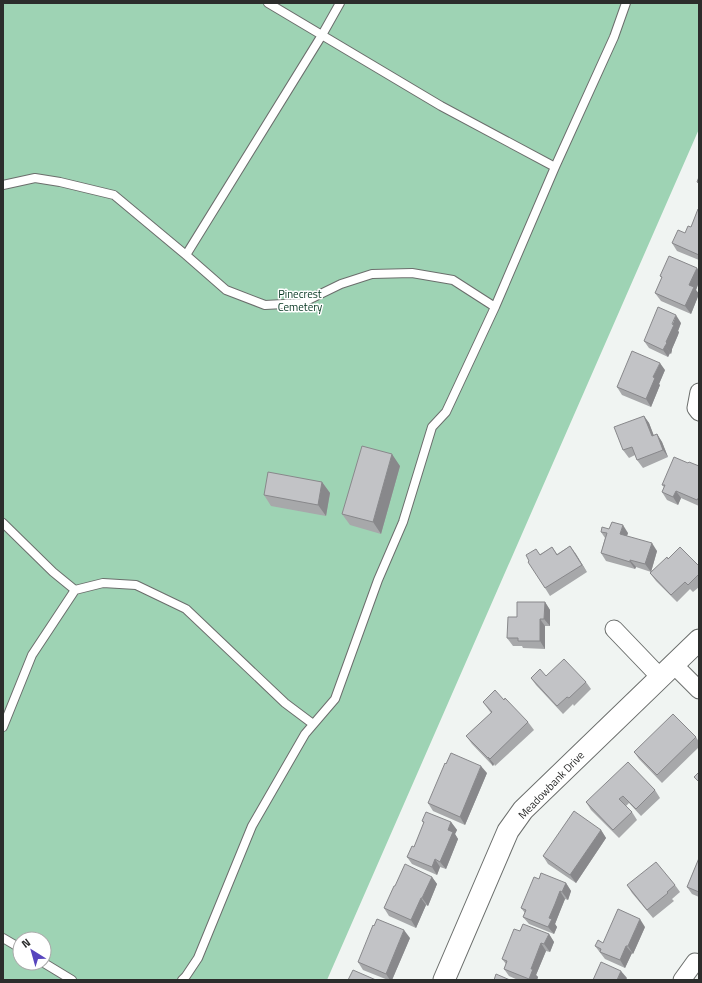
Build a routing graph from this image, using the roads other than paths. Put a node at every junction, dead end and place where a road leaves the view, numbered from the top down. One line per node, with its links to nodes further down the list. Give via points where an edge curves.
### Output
1 (268, 3): 4 (lane)
2 (340, 3): 4 (lane)
3 (626, 3): 5 (lane, via 614,37)
4 (322, 35): 5 (lane, via 441,106); 7 (lane)
5 (555, 167): 8 (lane)
6 (3, 185): 7 (lane, via 35,178 114,195)
7 (186, 255): 8 (lane, via 226,290 265,305 302,303 341,284 372,274 412,272 453,280)
8 (495, 307): 17 (lane, via 446,412 432,427 403,522 378,580 335,699)
9 (699, 392): 10 (street, via 696,408)
10 (699, 412)
11 (3, 523): 12 (lane)
12 (75, 590): 17 (lane, via 103,583 136,585 186,609 285,703); 18 (lane, via 32,654)
13 (614, 628): 15 (street)
14 (699, 640): 15 (street, Meadowbank Drive)
15 (666, 671): 16 (street); 25 (street, Meadowbank Drive, via 523,810 508,831)
16 (699, 690)
17 (313, 724): 24 (lane, via 252,826 198,958)
18 (3, 727)
19 (3, 938): 20 (lane)
20 (12, 943)
21 (699, 963): 26 (street, via 695,962)
22 (52, 968): 23 (lane)
23 (72, 980)
24 (182, 980)
25 (444, 980)
26 (682, 980)

